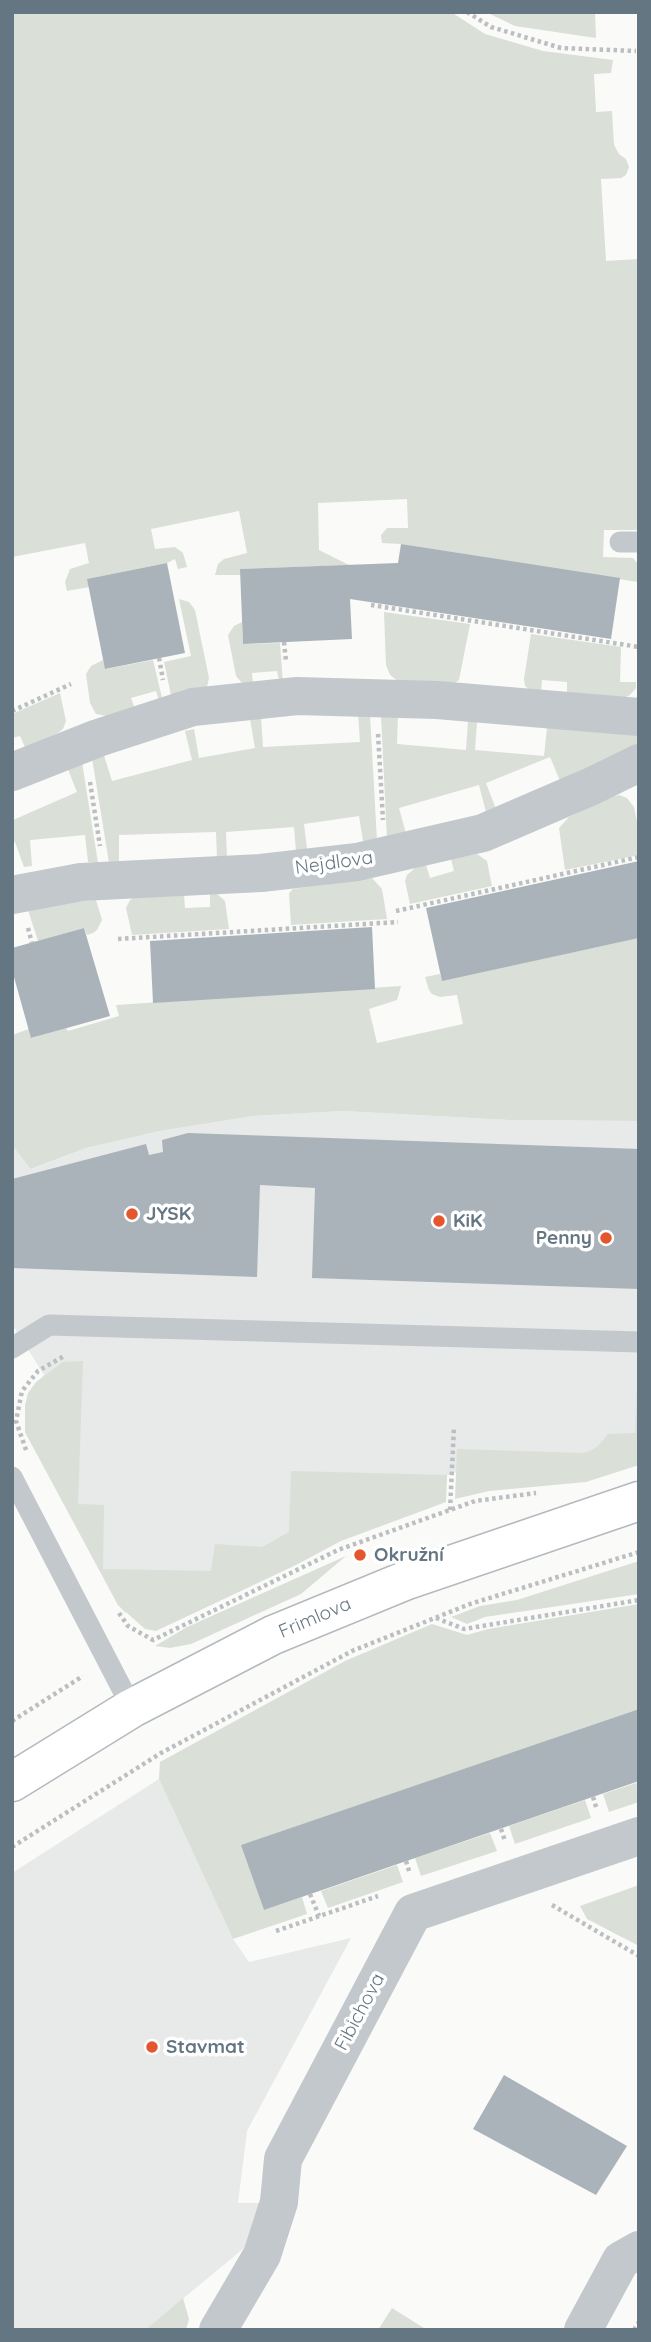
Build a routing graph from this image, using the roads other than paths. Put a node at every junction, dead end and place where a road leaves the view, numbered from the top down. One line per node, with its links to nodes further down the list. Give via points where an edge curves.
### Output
1 (639, 717): 3 (street, via 437,699 296,696 193,707)
2 (637, 769): 4 (street, Nejdlova, via 483,833 357,862 261,873 81,882)
3 (12, 772)
4 (12, 895)
5 (639, 1342): 6 (lane, via 49,1325)
6 (12, 1348)
7 (12, 1477): 9 (lane)
8 (639, 1501): 9 (main road, Frimlova, via 328,1611)
9 (132, 1708): 10 (main road, Frimlova)
10 (12, 1782)
11 (639, 1836): 13 (street, Fibichova, via 413,1913 283,2159 279,2202 262,2255)
12 (639, 2250): 14 (street, via 621,2260)
13 (218, 2330)
14 (583, 2330)

